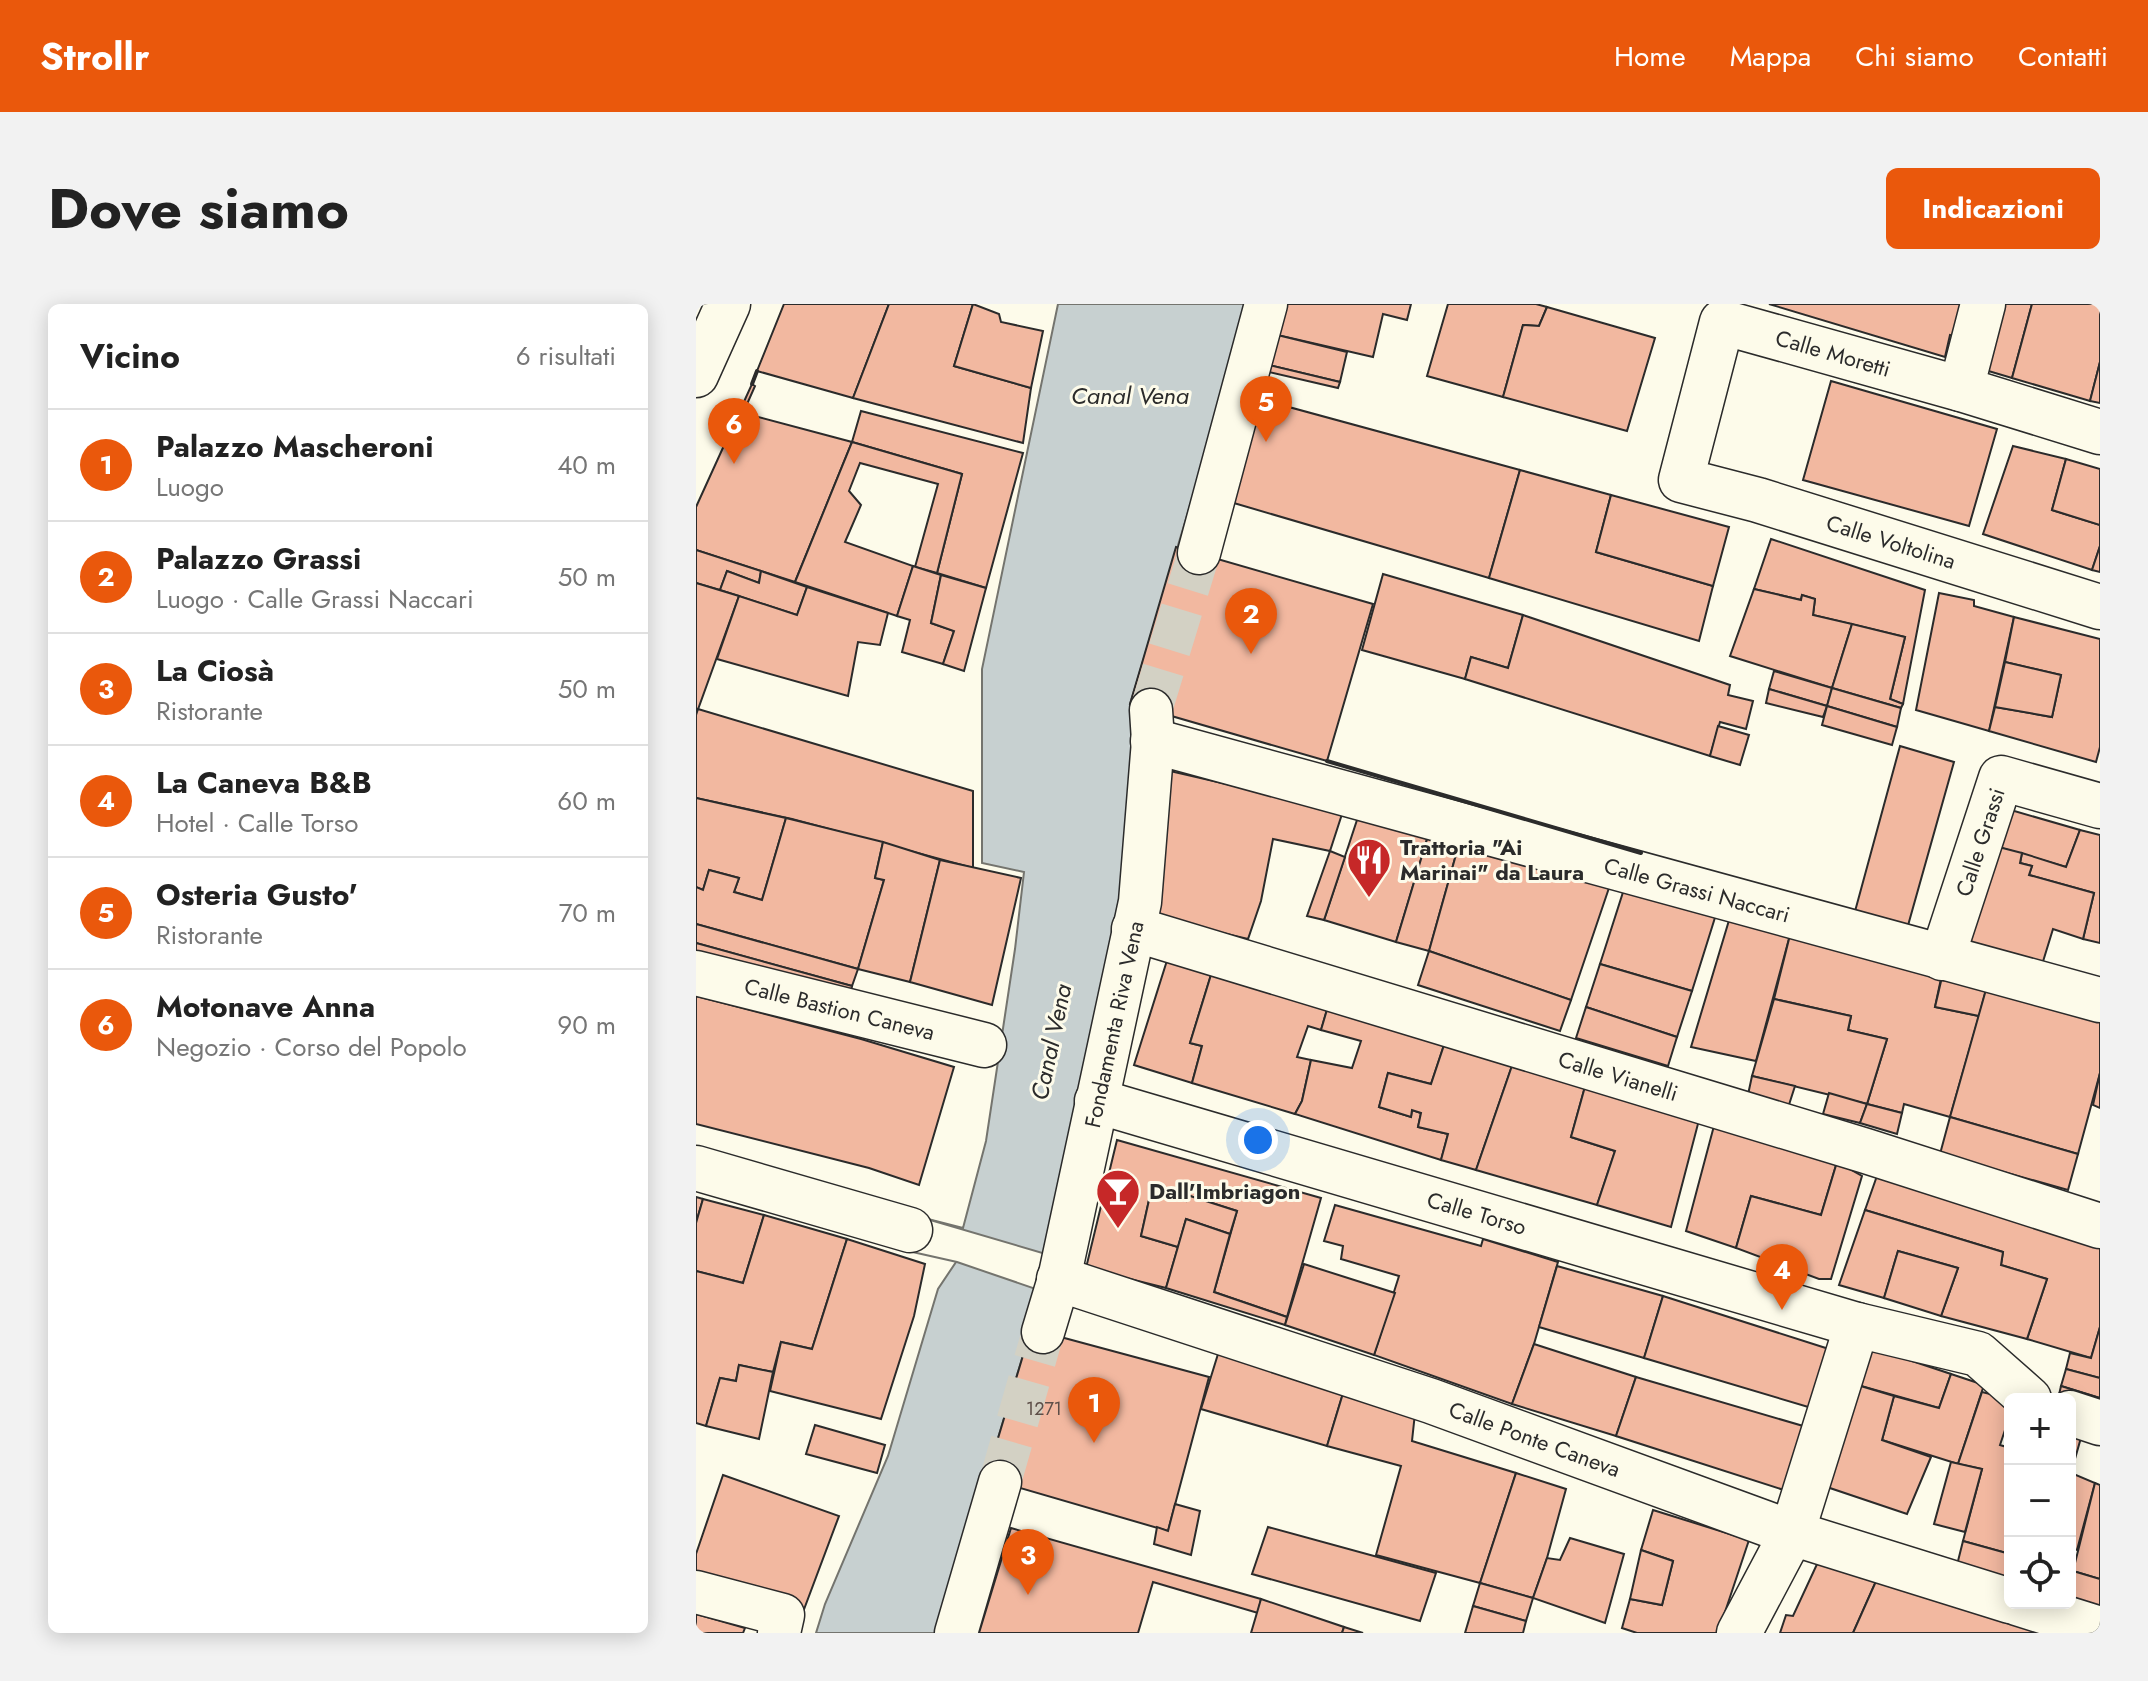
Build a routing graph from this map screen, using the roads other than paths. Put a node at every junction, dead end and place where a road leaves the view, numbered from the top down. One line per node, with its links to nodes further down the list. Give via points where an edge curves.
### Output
1 (728, 304): 4 (street)
2 (1266, 304): 8 (street)
3 (1983, 304): 5 (street)
4 (696, 375)
5 (1961, 389): 6 (street, Calle Moretti); 7 (street, Calle Moretti, via 1722,322)
6 (2100, 432)
7 (1681, 480): 9 (street, Calle Voltolina)
8 (1199, 553)
9 (2100, 607)
10 (1152, 726): 12 (street, Fondamenta Riva Vena); 13 (street, Calle Grassi Naccari)
11 (2100, 806): 13 (street, Calle Grassi, via 2001,778)
12 (1134, 929): 17 (street, Fondamenta Riva Vena); 19 (street, Calle Vianelli)
13 (1942, 958): 15 (street, Calle Grassi Naccari)
14 (696, 973): 16 (street, Calle Bastion Caneva)
15 (2100, 1000)
16 (984, 1045)
17 (1097, 1101): 21 (street, Fondamenta Riva Vena); 22 (street, Calle Torso)
18 (696, 1168): 20 (street)
19 (2100, 1226)
20 (910, 1230)
21 (1059, 1279): 23 (street, Fondamenta Riva Vena); 28 (street, Calle Ponte Caneva, via 1431,1401)
22 (1857, 1325): 24 (street, Calle Torso, via 1978,1354); 28 (street)
23 (1043, 1332)
24 (2022, 1393)
25 (2076, 1415): 26 (street)
26 (2100, 1423)
27 (1000, 1482): 34 (street)
28 (1792, 1533): 30 (street, Calle Ponte Caneva); 35 (street)
29 (696, 1592): 33 (street, via 783,1615)
30 (2004, 1599)
31 (2036, 1609): 32 (street)
32 (2100, 1629)
33 (779, 1633)
34 (956, 1633)
35 (1739, 1633)

